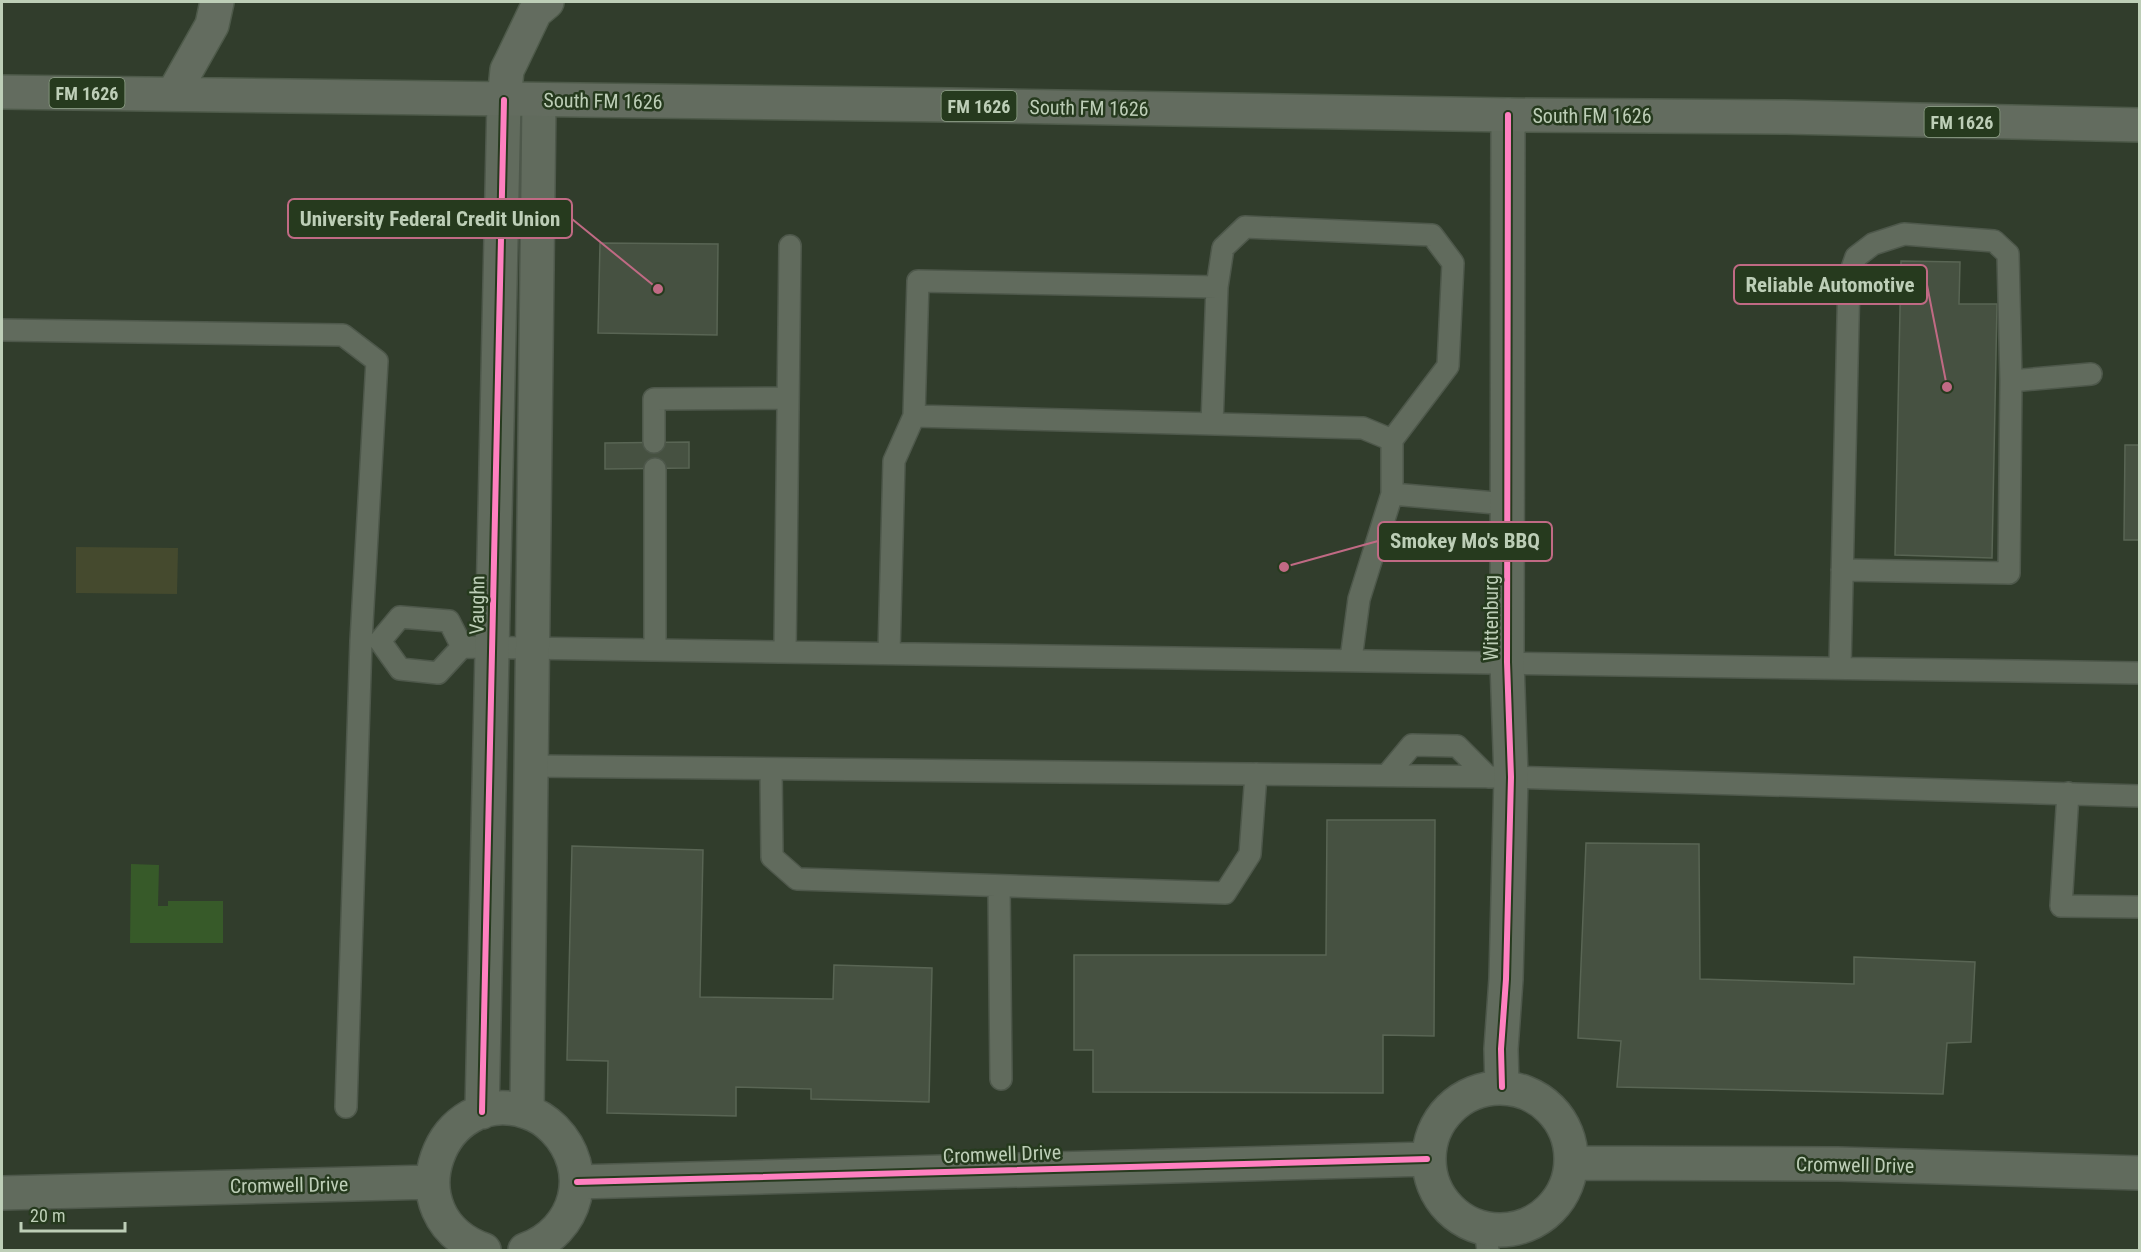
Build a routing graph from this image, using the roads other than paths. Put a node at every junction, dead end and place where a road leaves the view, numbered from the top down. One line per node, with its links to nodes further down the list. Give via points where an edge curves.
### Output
1 (217, 2): 4 (main road, via 212,26)
2 (547, 2): 5 (main road, via 535,12 507,70)
3 (2, 92): 4 (main road, South FM 1626 / FM 1626)
4 (173, 94): 5 (main road, South FM 1626 / FM 1626)
5 (504, 100): 6 (main road, South FM 1626 / FM 1626); 24 (street, Vaughn)
6 (539, 100): 7 (main road, South FM 1626 / FM 1626); 25 (street)
7 (1508, 115): 8 (main road, South FM 1626 / FM 1626); 21 (street, Wittenburg)
8 (2139, 125)
9 (790, 246): 14 (lane)
10 (1217, 287): 15 (lane, via 918,281); 16 (lane); 17 (lane, via 1223,248 1245,227 1432,235 1453,263 1448,366)
11 (2, 330): 23 (lane, via 342,335 377,362)
12 (2091, 374): 13 (lane)
13 (2011, 381): 22 (lane, via 2009,573); 22 (lane, via 2008,254 1994,241 1904,234 1873,244 1856,257 1849,277)
14 (788, 398): 18 (lane, via 654,399); 27 (lane)
15 (914, 416): 16 (lane); 28 (lane, via 894,461)
16 (1212, 424): 17 (lane, via 1363,428)
17 (1392, 440): 20 (lane)
18 (654, 442)
19 (655, 469): 26 (lane)
20 (1392, 494): 21 (lane); 29 (lane, via 1359,599)
21 (1507, 504): 30 (street, Wittenburg)
22 (1842, 570): 31 (lane)
23 (371, 641): 24 (lane, via 400,617 449,621); 24 (lane, via 400,669 438,673); 44 (lane)
24 (477, 647): 25 (lane); 45 (street, Vaughn)
25 (533, 648): 26 (lane); 33 (street)
26 (655, 650): 27 (lane)
27 (785, 652): 28 (lane)
28 (889, 653): 29 (lane)
29 (1351, 659): 30 (lane)
30 (1507, 662): 31 (lane); 37 (street, Wittenburg)
31 (1840, 667): 32 (lane)
32 (2139, 673)
33 (532, 766): 34 (lane); 46 (street)
34 (771, 769): 35 (lane); 40 (lane, via 772,857 797,879)
35 (1256, 774): 36 (lane); 40 (lane, via 1250,854 1225,892)
36 (1387, 776): 37 (lane); 37 (lane, via 1412,745 1457,746)
37 (1499, 777): 38 (lane); 43 (street, Wittenburg, via 1506,979)
38 (2068, 793): 39 (lane); 41 (lane, via 2061,906)
39 (2139, 796)
40 (999, 886): 42 (lane)
41 (2139, 907)
42 (1002, 1079)
43 (1502, 1087): 47 (street, via 1479,1090 1458,1100 1442,1116 1431,1137); 48 (street, via 1524,1091 1544,1103 1559,1119 1569,1140)
44 (346, 1107)
45 (482, 1112): 46 (street, via 505,1108); 50 (street, via 462,1122 446,1138 435,1159)
46 (527, 1112): 51 (street, via 547,1123 563,1139 574,1159)
47 (1427, 1159): 51 (street, Cromwell Drive); 53 (street, via 1432,1184 1444,1205)
48 (1571, 1163): 49 (street, Cromwell Drive, via 1838,1164); 53 (street, via 1566,1187 1552,1208 1533,1223)
49 (2139, 1173)
50 (432, 1182): 52 (street, Cromwell Drive); 54 (street, via 436,1206 449,1228 468,1245)
51 (577, 1182): 55 (street, via 573,1207 560,1228 540,1245)
52 (2, 1193)
53 (1486, 1241)
54 (484, 1251)
55 (525, 1251)

